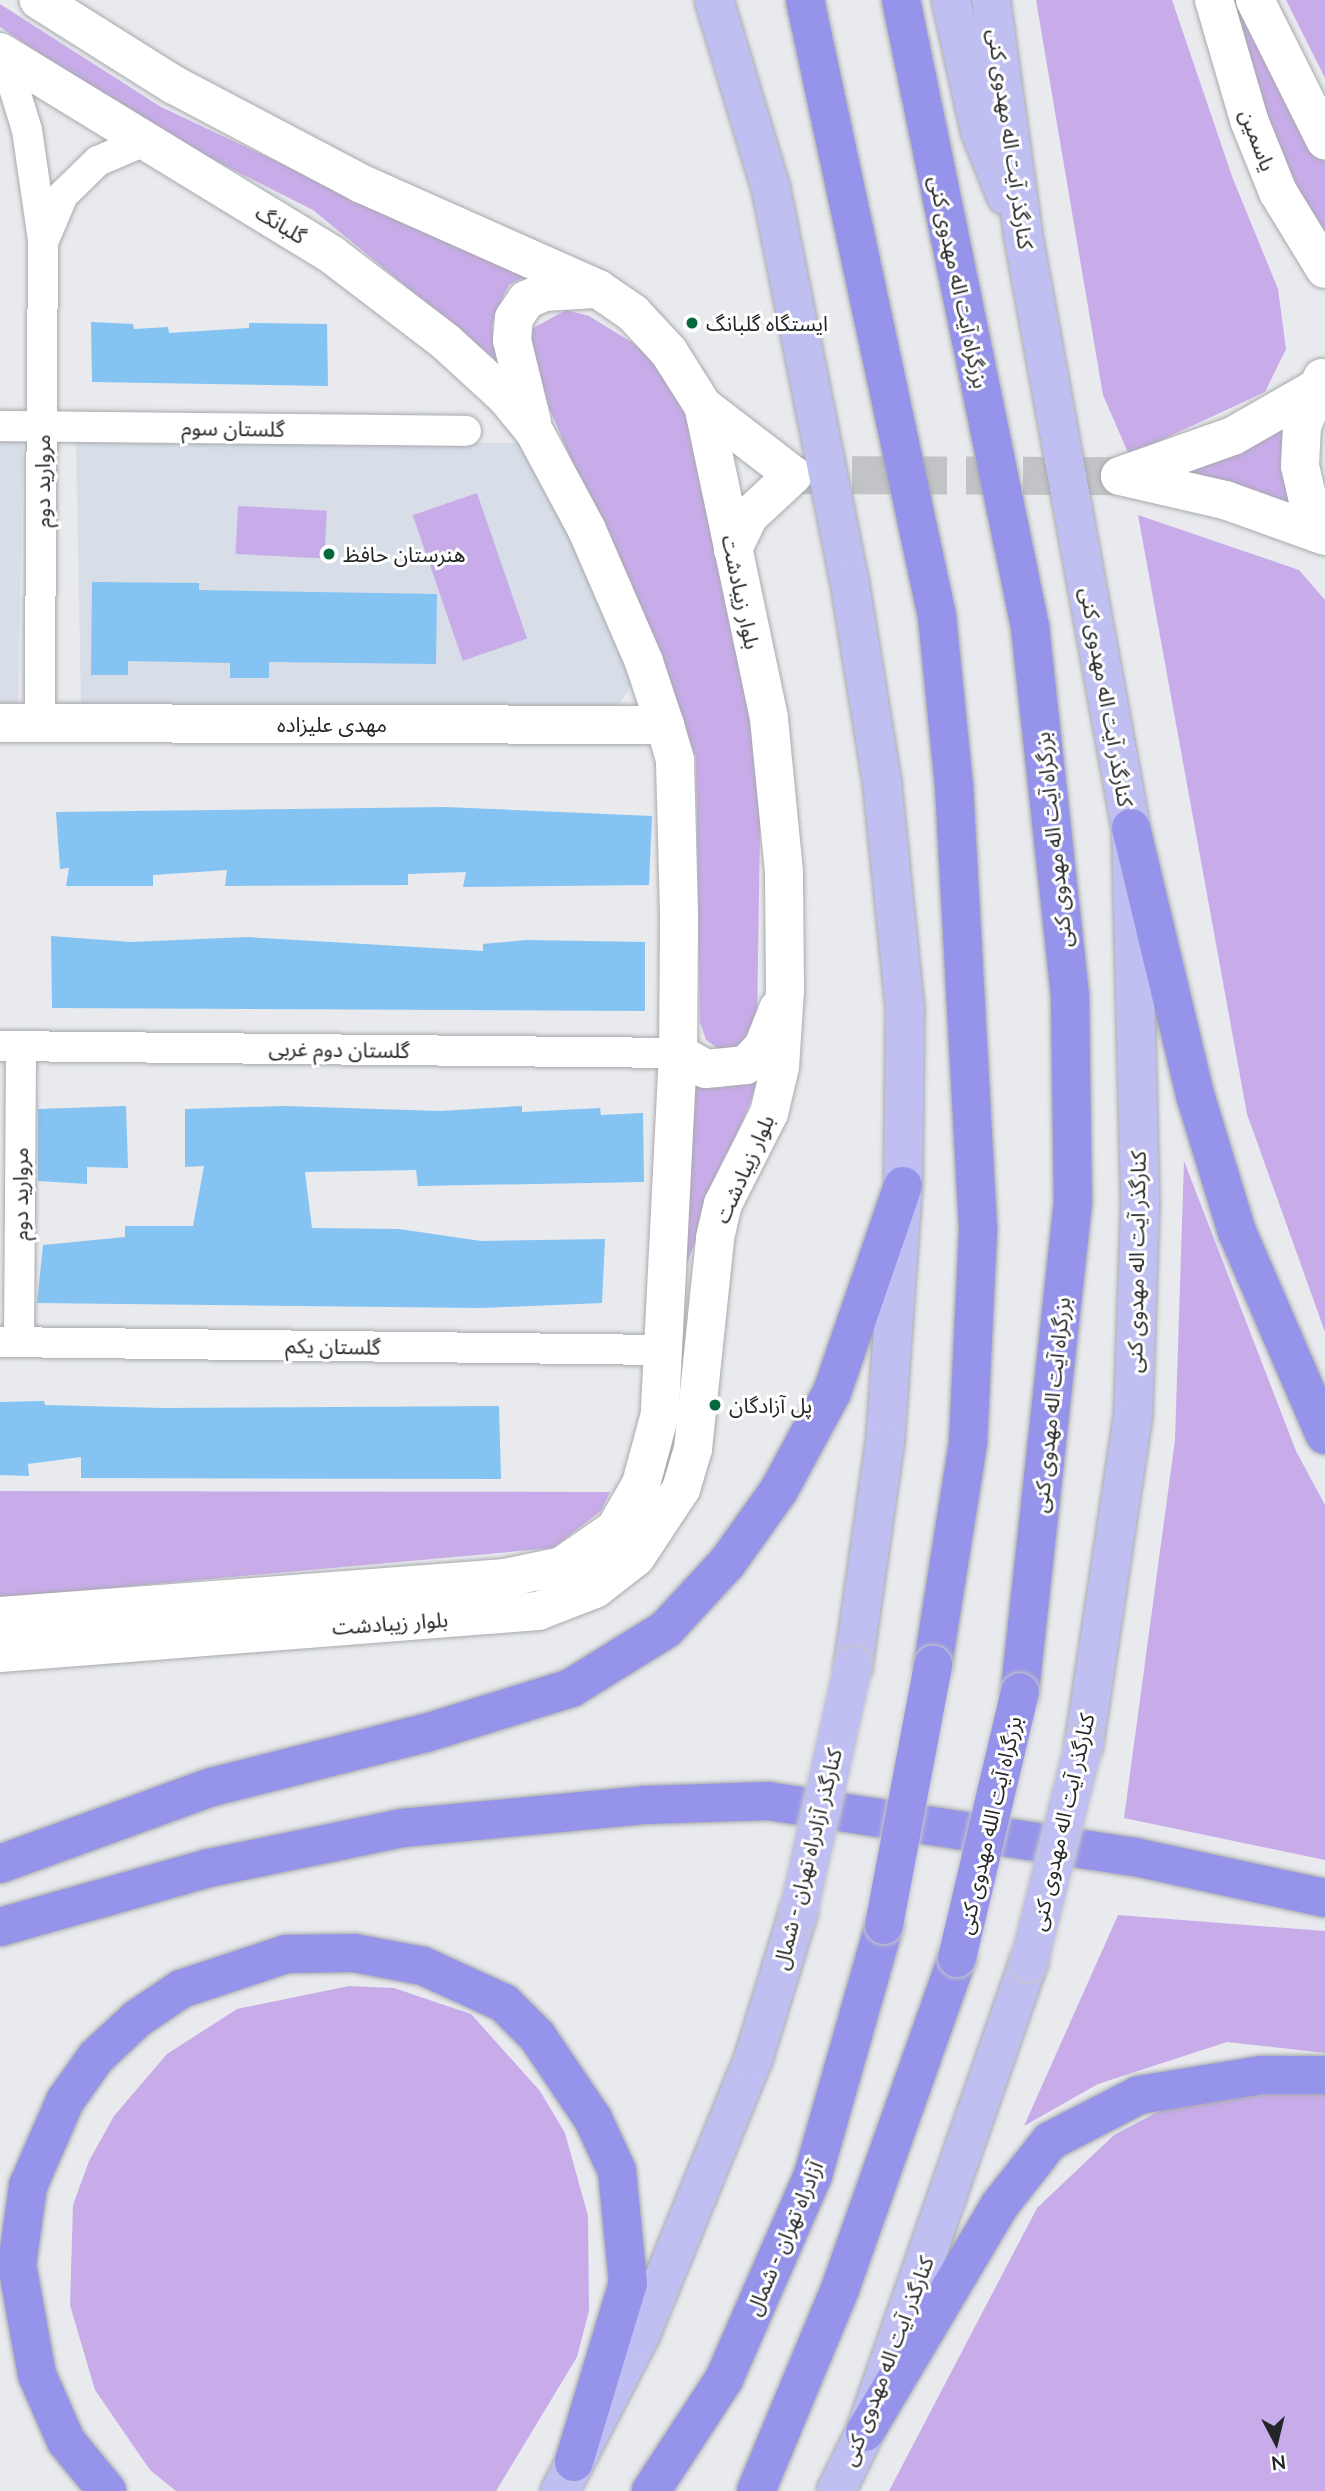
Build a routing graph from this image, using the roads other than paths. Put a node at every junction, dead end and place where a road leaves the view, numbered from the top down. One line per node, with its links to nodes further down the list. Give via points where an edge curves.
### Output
1 (39, 0): 17 (street, via 174,85 362,184)
2 (714, 0): 13 (main road)
3 (735, 0): 13 (main road)
4 (804, 0): 48 (highway, آزادراه تهران - شمال, bridge, via 937,616 954,785 978,1231 968,1443 933,1665 884,1924 813,2175 724,2379)
5 (901, 0): 40 (highway, بزرگراه آیت اله مهدوی کنی, via 1030,627 1070,996 1073,1202)
6 (951, 0): 15 (main road, via 980,131)
7 (991, 0): 15 (main road, کنارگذر آیت اله مهدوی کنی)
8 (1214, 0): 16 (street, یاسمین, via 1249,120 1278,192)
9 (1255, 0): 11 (street)
10 (2, 53): 12 (street, گلبانگ); 14 (street, مروارید دوم, via 27,131)
11 (1325, 140)
12 (142, 142): 14 (street, مروارید دوم, via 98,161 63,195); 23 (street, گلبانگ, via 332,255 446,342 505,396)
13 (771, 189): 34 (main road, via 849,578 882,782 905,1007)
14 (44, 240): 21 (street, مروارید دوم)
15 (1024, 240): 30 (main road, کنارگذر آیت اله مهدوی کنی)
16 (1325, 269)
17 (598, 289): 19 (street, بلوار زیبادشت, via 633,313 669,352); 23 (street, via 544,292 526,300 514,318 512,340)
18 (1320, 381): 24 (street, via 1302,426 1300,466 1309,504); 25 (street, via 1233,436 1120,476 1225,500)
19 (703, 406): 26 (street, بلوار زیبادشت); 26 (street, via 793,475 749,516)
20 (0, 426): 21 (street, گلستان سوم)
21 (42, 426): 22 (street, گلستان سوم); 28 (street, مروارید دوم)
22 (466, 431)
23 (534, 431): 29 (street, بلوار زیبادشت, via 587,530 644,662)
24 (1325, 531)
25 (1325, 536)
26 (733, 549): 31 (street, بلوار زیبادشت, via 778,765)
27 (0, 723): 28 (street, مهدی علیزاده)
28 (40, 723): 29 (street, مهدی علیزاده)
29 (665, 725): 33 (street, بلوار زیبادشت, via 676,761)
30 (1132, 828): 37 (highway, via 1196,1098 1237,1233); 45 (main road, کنارگذر آیت اله مهدوی کنی, bridge, via 1140,1209 1133,1416 1084,1743 1029,1962)
31 (785, 990): 33 (street, via 763,1047 746,1065 706,1069); 39 (street, بلوار زیبادشت, via 780,1067 769,1113 723,1204 715,1238 693,1449 681,1489 636,1557 595,1589 538,1611)
32 (11, 1046): 33 (street, گلستان دوم غربی); 35 (street, مروارید دوم)
33 (678, 1053): 36 (street, بلوار زیبادشت)
34 (903, 1186): 41 (highway, via 832,1392 779,1490 727,1563 666,1629 571,1688 426,1733 212,1787); 46 (main road, کنارگذر آزادراه تهران - شمال, bridge, via 885,1442 853,1666 798,1914 753,2060 642,2334)
35 (10, 1342): 36 (street, گلستان یکم)
36 (665, 1350): 38 (street, بلوار زیبادشت, via 660,1414 640,1485 615,1529 562,1566 505,1578)
37 (1325, 1435)
38 (0, 1616)
39 (0, 1653)
40 (1020, 1692): 49 (highway, بزرگراه آیت الله مهدوی کنی, bridge, via 957,1958 841,2289)
41 (0, 1864)
42 (1325, 1898): 43 (highway, via 1135,1857 768,1801 644,1805 402,1828 209,1868)
43 (0, 1927)
44 (1325, 2075): 45 (highway, via 1261,2075 1139,2095 1050,2141 999,2206)
45 (865, 2432): 50 (main road, کنارگذر آیت اله مهدوی کنی)
46 (567, 2477): 47 (highway, via 628,2283 617,2171 593,2119 537,2036 504,2003 423,1966 354,1953 286,1954 181,1989 138,2018 96,2057 65,2101 28,2186 18,2265 37,2375 66,2441)
47 (107, 2491)
48 (651, 2491)
49 (756, 2491)
50 (836, 2491)

